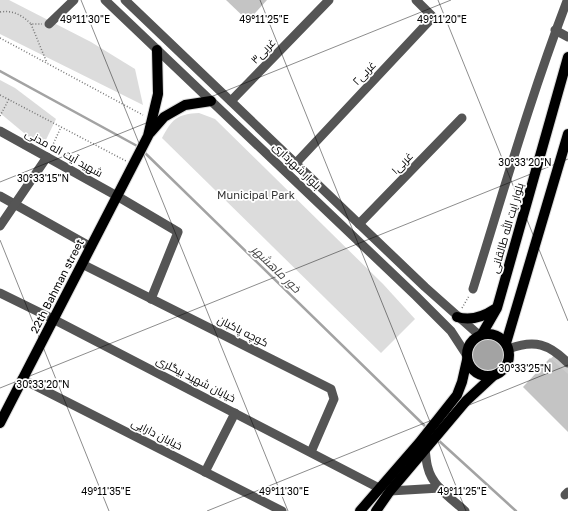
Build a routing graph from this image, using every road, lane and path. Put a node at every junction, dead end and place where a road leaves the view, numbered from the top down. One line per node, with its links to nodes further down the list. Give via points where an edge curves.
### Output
1 (74, 0): 9 (street)
2 (105, 0): 13 (street, بلوار شهرداری)
3 (125, 0): 19 (street, بلوار شهرداری)
4 (329, 0): 19 (street, ۳غربی)
5 (416, 0): 29 (street, ۲غربی, via 433,17)
6 (567, 2): 10 (street)
7 (0, 12): 8 (path, via 22,15)
8 (31, 24): 9 (path); 15 (path)
9 (49, 24)
10 (556, 30): 11 (street); 38 (street)
11 (568, 37)
12 (0, 38): 15 (path)
13 (157, 50): 18 (street, بلوار شهرداری); 22 (main road, via 158,94)
14 (568, 57): 42 (main road, بلوار ایت الله طالقانی)
15 (48, 64): 22 (path)
16 (0, 95): 17 (path)
17 (9, 99): 20 (path); 23 (path)
18 (211, 101): 26 (main road, via 185,105 164,117); 40 (street, بلوار شهرداری)
19 (231, 101): 29 (street, بلوار شهرداری)
20 (0, 116)
21 (462, 118): 33 (street, ۱غربی)
22 (152, 120): 26 (main road)
23 (61, 127): 27 (path); 28 (path)
24 (0, 131): 27 (street, شهید آیت اله مدنی)
25 (568, 134): 46 (main road)
26 (148, 136): 28 (main road, 22th Bahman street)
27 (47, 157): 31 (street, شهید آیت اله مدنی); 32 (street)
28 (134, 162): 31 (main road, 22th Bahman street)
29 (296, 163): 33 (street, بلوار شهرداری)
30 (0, 196): 32 (street)
31 (117, 196): 35 (main road, 22th Bahman street); 41 (street, شهید آیت اله مدنی, via 178,232)
32 (14, 204): 34 (street); 35 (street)
33 (359, 224): 37 (street, بلوار شهرداری)
34 (0, 226)
35 (91, 246): 36 (main road, 22th Bahman street)
36 (82, 264): 41 (street, کوچه پاکبان); 44 (main road, 22th Bahman street)
37 (425, 287): 40 (street); 43 (street, بلوار شهرداری)
38 (473, 289): 43 (path)
39 (0, 293): 44 (street, خیابان شهید بیگلری)
40 (416, 296): 47 (street, بلوار شهرداری, via 451,331)
41 (152, 299): 55 (street, کوچه پاکبان, via 331,389 334,399)
42 (497, 308): 43 (main road, via 475,318); 45 (main road, بلوار ایت الله طالقانی)
43 (457, 317): 45 (street, بلوار شهرداری)
44 (53, 319): 50 (main road, 22th Bahman street); 51 (street, خیابان شهید بیگلری)
45 (480, 335): 46 (main road, via 495,335); 47 (main road, via 467,347)
46 (507, 346): 48 (street, via 535,343 548,347); 49 (main road, via 508,362)
47 (466, 357): 49 (main road, via 474,372); 52 (main road, via 457,396)
48 (568, 363)
49 (493, 376): 52 (main road)
50 (22, 379): 53 (main road, 22th Bahman street); 56 (street, خیابان دارایی)
51 (235, 413): 55 (street, خیابان شهید بیگلری); 56 (street)
52 (443, 420): 54 (main road)
53 (0, 423)
54 (423, 447): 57 (main road); 58 (street, via 428,469); 59 (main road)
55 (311, 452): 57 (street, خیابان شهید بیگلری)
56 (205, 472): 60 (street, خیابان دارایی)
57 (379, 488): 61 (main road)
58 (440, 488): 59 (street); 63 (street)
59 (390, 491): 62 (main road)
60 (282, 511)
61 (360, 511)
62 (376, 511)
63 (465, 511)

